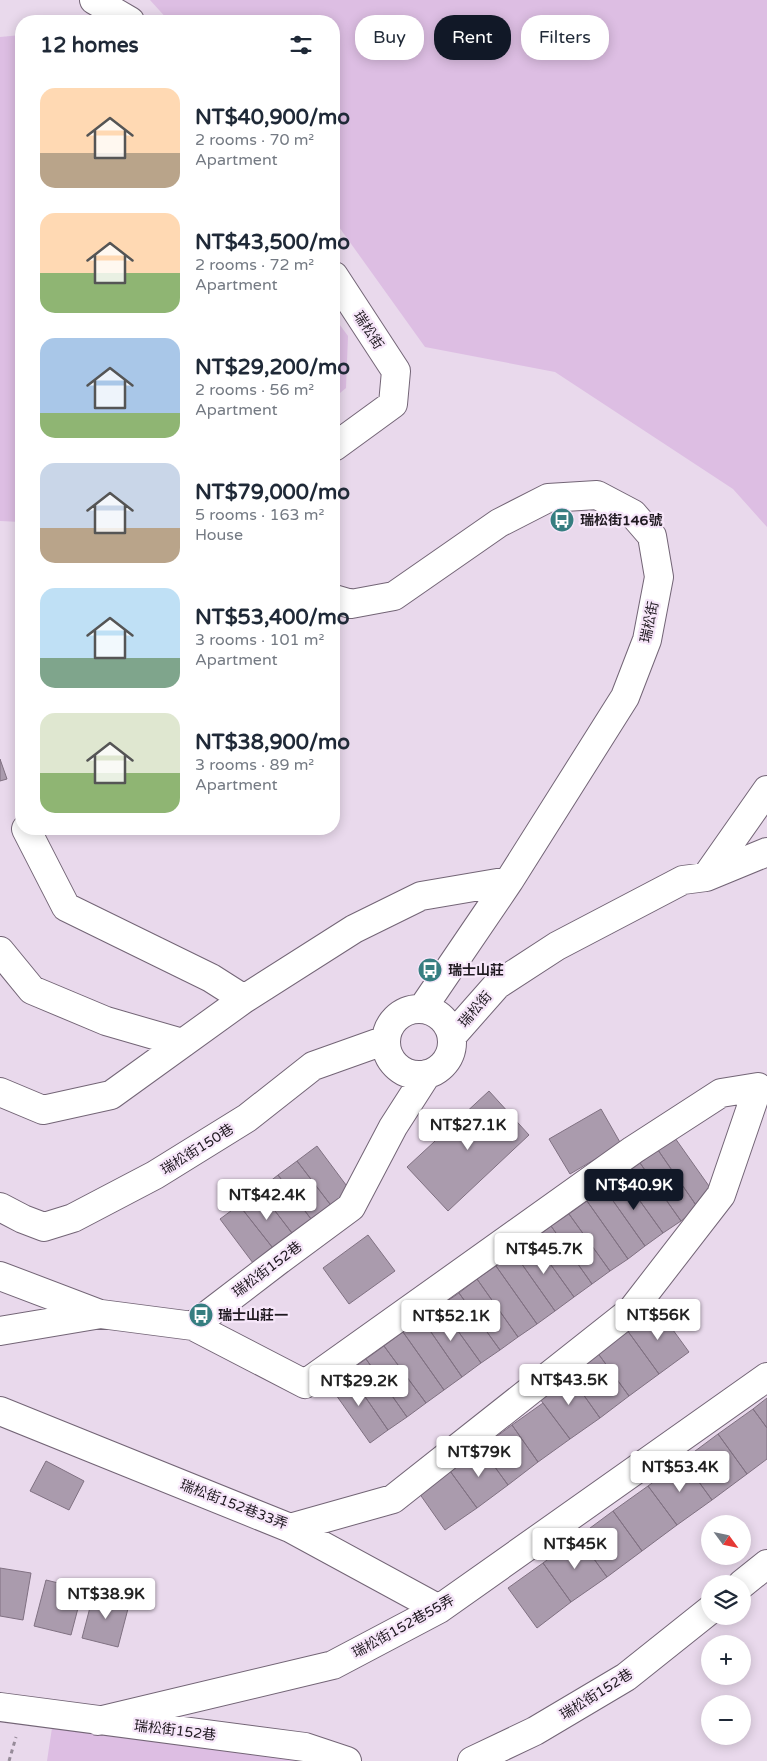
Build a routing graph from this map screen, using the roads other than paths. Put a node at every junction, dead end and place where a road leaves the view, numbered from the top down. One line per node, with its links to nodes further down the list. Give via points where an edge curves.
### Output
1 (94, 0): 2 (street)
2 (120, 15)
3 (340, 285): 4 (street, 瑞松街, via 396,371 393,404)
4 (340, 443)
5 (340, 601): 10 (street, 瑞松街, via 351,604 394,596 499,522 548,498 597,495 634,514 652,536 659,577 647,640 625,697)
6 (767, 790): 9 (street)
7 (29, 835): 12 (street, via 66,907 211,978)
8 (767, 852): 9 (street, 瑞松街)
9 (706, 877): 14 (street, 瑞松街, via 683,880 557,946 497,985)
10 (509, 881): 12 (street, via 421,896 354,929); 13 (street, 瑞松街)
11 (0, 951): 16 (street, via 32,990 106,1022)
12 (244, 998): 16 (street)
13 (422, 1009): 14 (street, 瑞松街, via 441,1017); 15 (street, via 401,1014 388,1030)
14 (452, 1036): 17 (street, 瑞松街, via 450,1056 437,1070)
15 (386, 1040): 17 (street, via 391,1060 398,1068 417,1076); 19 (street, 瑞松街150巷, via 313,1066 247,1118 155,1175 73,1218 44,1226 23,1220)
16 (182, 1043): 18 (street, via 111,1095 43,1110)
17 (427, 1074): 22 (street, 瑞松街152巷, via 393,1127 352,1207)
18 (0, 1092)
19 (0, 1207)
20 (0, 1276): 21 (street)
21 (101, 1314): 22 (street); 23 (street)
22 (193, 1326): 26 (street, 瑞松街152巷33弄, via 305,1384 633,1150 721,1093 758,1087 721,1195 632,1310 393,1499)
23 (0, 1331)
24 (767, 1376): 29 (street, 瑞松街152巷55弄)
25 (0, 1411): 26 (street, 瑞松街152巷33弄)
26 (290, 1528): 29 (street)
27 (767, 1564): 28 (street)
28 (751, 1577)
29 (439, 1609): 32 (street, 瑞松街152巷55弄, via 333,1666)
30 (701, 1617): 34 (street, 瑞松街152巷, via 626,1677 536,1731)
31 (0, 1707): 32 (street, 瑞松街152巷)
32 (98, 1721): 33 (street, 瑞松街152巷, via 305,1747)
33 (347, 1761)
34 (472, 1761)

